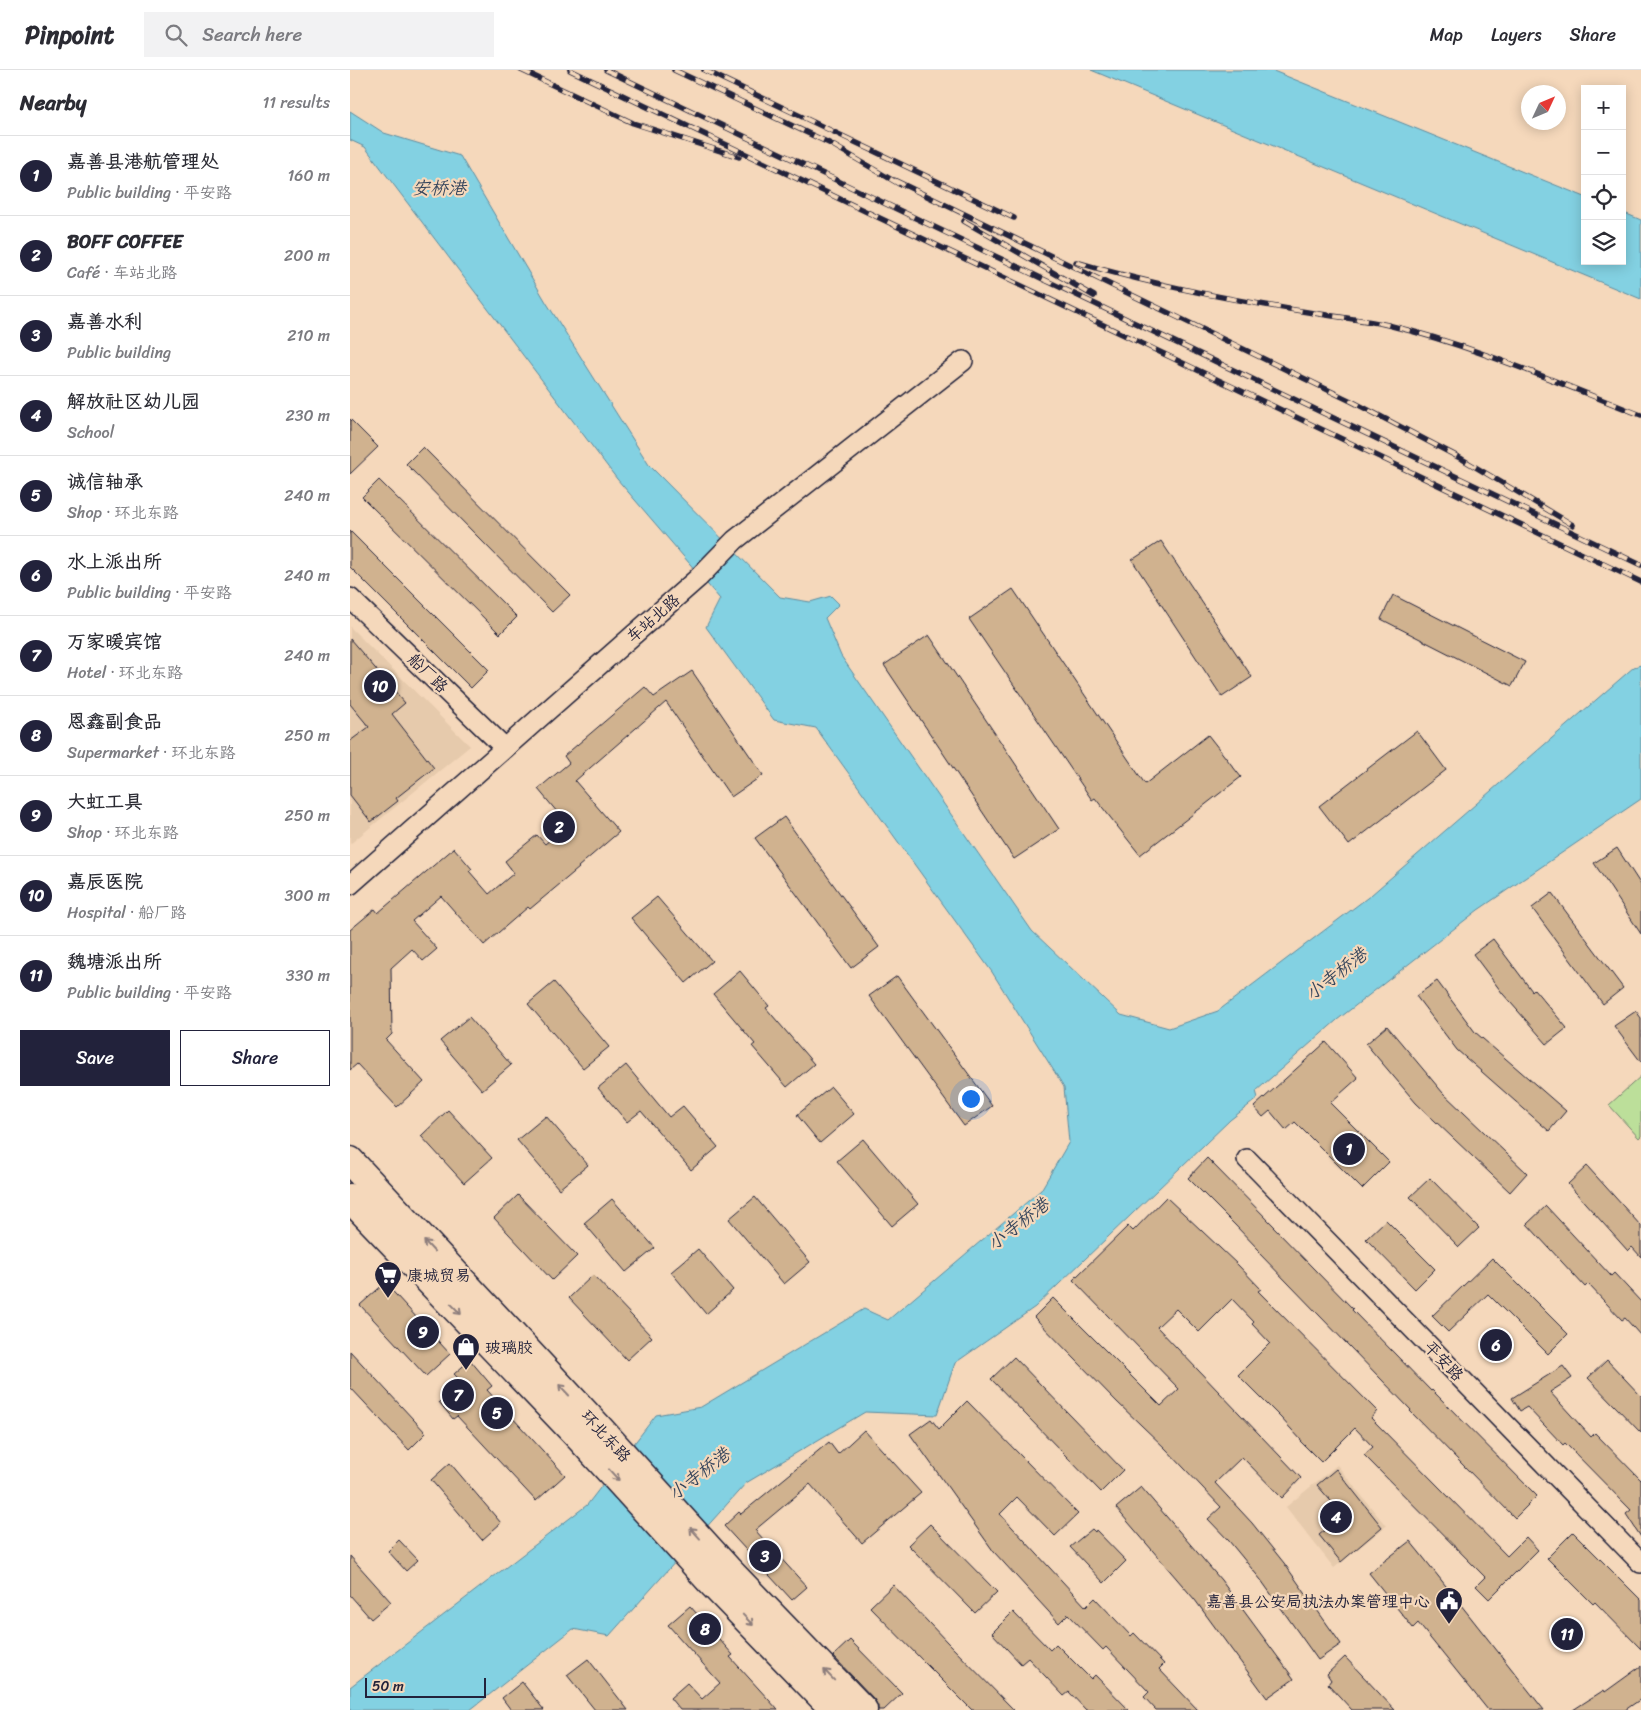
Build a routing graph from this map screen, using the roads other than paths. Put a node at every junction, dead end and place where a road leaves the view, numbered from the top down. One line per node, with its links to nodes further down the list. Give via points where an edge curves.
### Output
1 (963, 361): 3 (street, 车站北路, via 736,540 698,578)
2 (350, 598): 3 (street, 船厂路)
3 (505, 748): 4 (street, 车站北路)
4 (350, 885)
5 (1247, 1159): 9 (street, 平安路)
6 (350, 1161): 8 (street, 环北东路, one-way to 6)
7 (350, 1198): 8 (street, 环北东路, one-way to 8)
8 (589, 1433): 10 (street, 环北东路)
9 (1641, 1563)
10 (721, 1577): 11 (street, 环北东路, one-way to 11); 12 (street, 环北东路, one-way to 10)
11 (835, 1710)
12 (863, 1710)

